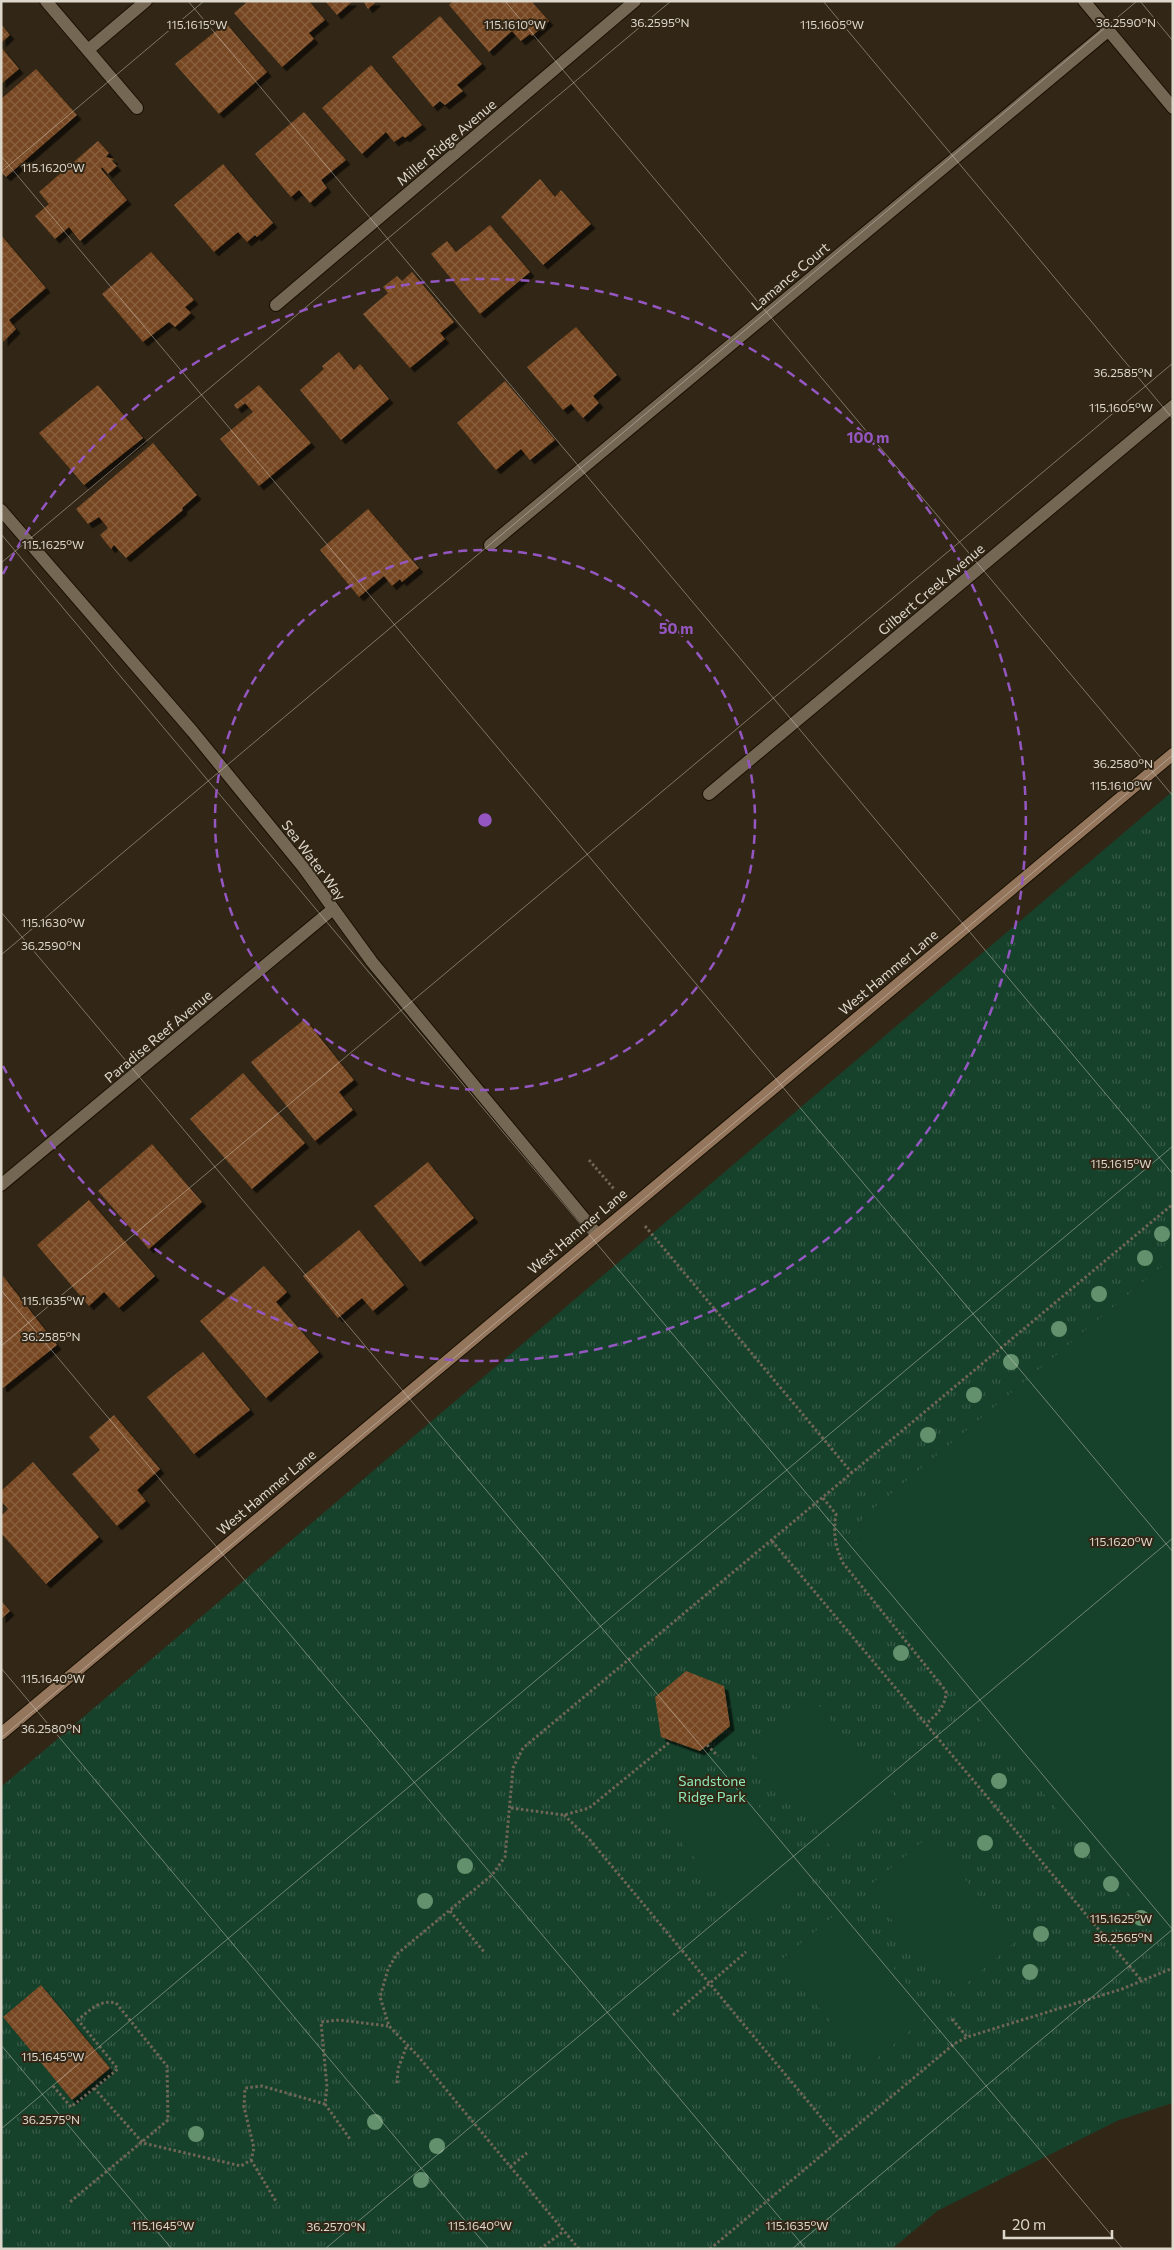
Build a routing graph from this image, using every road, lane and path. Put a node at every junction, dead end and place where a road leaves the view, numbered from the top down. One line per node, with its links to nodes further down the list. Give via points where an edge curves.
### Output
1 (46, 1): 6 (street)
2 (146, 1): 6 (street)
3 (635, 1): 9 (street, Miller Ridge Avenue)
4 (1084, 1): 5 (street)
5 (1109, 30): 8 (street); 12 (street, Lamance Court)
6 (88, 50): 7 (street)
7 (137, 108)
8 (1173, 108)
9 (276, 305)
10 (1173, 406): 14 (street, Gilbert Creek Avenue)
11 (1, 510): 15 (street, Sea Water Way, via 193,732 303,867)
12 (490, 546)
13 (1173, 754): 19 (street, West Hammer Lane)
14 (709, 794)
15 (333, 909): 16 (street, Paradise Reef Avenue); 19 (street, Sea Water Way, via 372,962)
16 (1, 1185)
17 (1173, 1204): 20 (path)
18 (650, 1232): 20 (path)
19 (597, 1234): 24 (street, West Hammer Lane)
20 (852, 1473): 21 (path)
21 (823, 1498): 22 (path); 23 (path, via 836,1514 833,1531 843,1563 946,1691 946,1701)
22 (772, 1541): 23 (path); 28 (path, via 524,1748 513,1768)
23 (926, 1724): 34 (path)
24 (1, 1734)
25 (671, 1741): 29 (path, via 589,1808)
26 (707, 1745): 27 (path)
27 (718, 1756)
28 (510, 1808): 29 (path); 30 (path, via 505,1857 492,1875)
29 (564, 1815): 35 (path, via 590,1840)
30 (450, 1911): 32 (path); 38 (path, via 397,1954 388,1969 380,1997)
31 (746, 1952): 35 (path)
32 (485, 1953)
33 (1173, 1968): 34 (path)
34 (1142, 1981): 39 (path)
35 (710, 1984): 36 (path); 46 (path)
36 (674, 2015)
37 (952, 2019): 39 (path)
38 (389, 2026): 40 (path); 44 (path, via 339,2020 320,2022 327,2087)
39 (967, 2037): 46 (path, via 954,2044)
40 (407, 2045): 41 (path, via 398,2069); 50 (path)
41 (397, 2083)
42 (53, 2086): 43 (path, via 71,2107)
43 (94, 2088): 47 (path); 47 (path, via 118,2069 78,2020 99,2003 109,2001 116,2004 167,2066 168,2120)
44 (325, 2104): 45 (path); 49 (path, via 262,2086 246,2088 244,2107 254,2148)
45 (350, 2139)
46 (840, 2140): 56 (path)
47 (143, 2143): 49 (path, via 241,2166); 51 (path)
48 (528, 2153): 50 (path)
49 (251, 2160): 52 (path)
50 (510, 2167): 53 (path)
51 (70, 2202)
52 (276, 2203)
53 (564, 2231): 54 (path); 55 (path)
54 (540, 2249)
55 (579, 2249)
56 (710, 2249)

